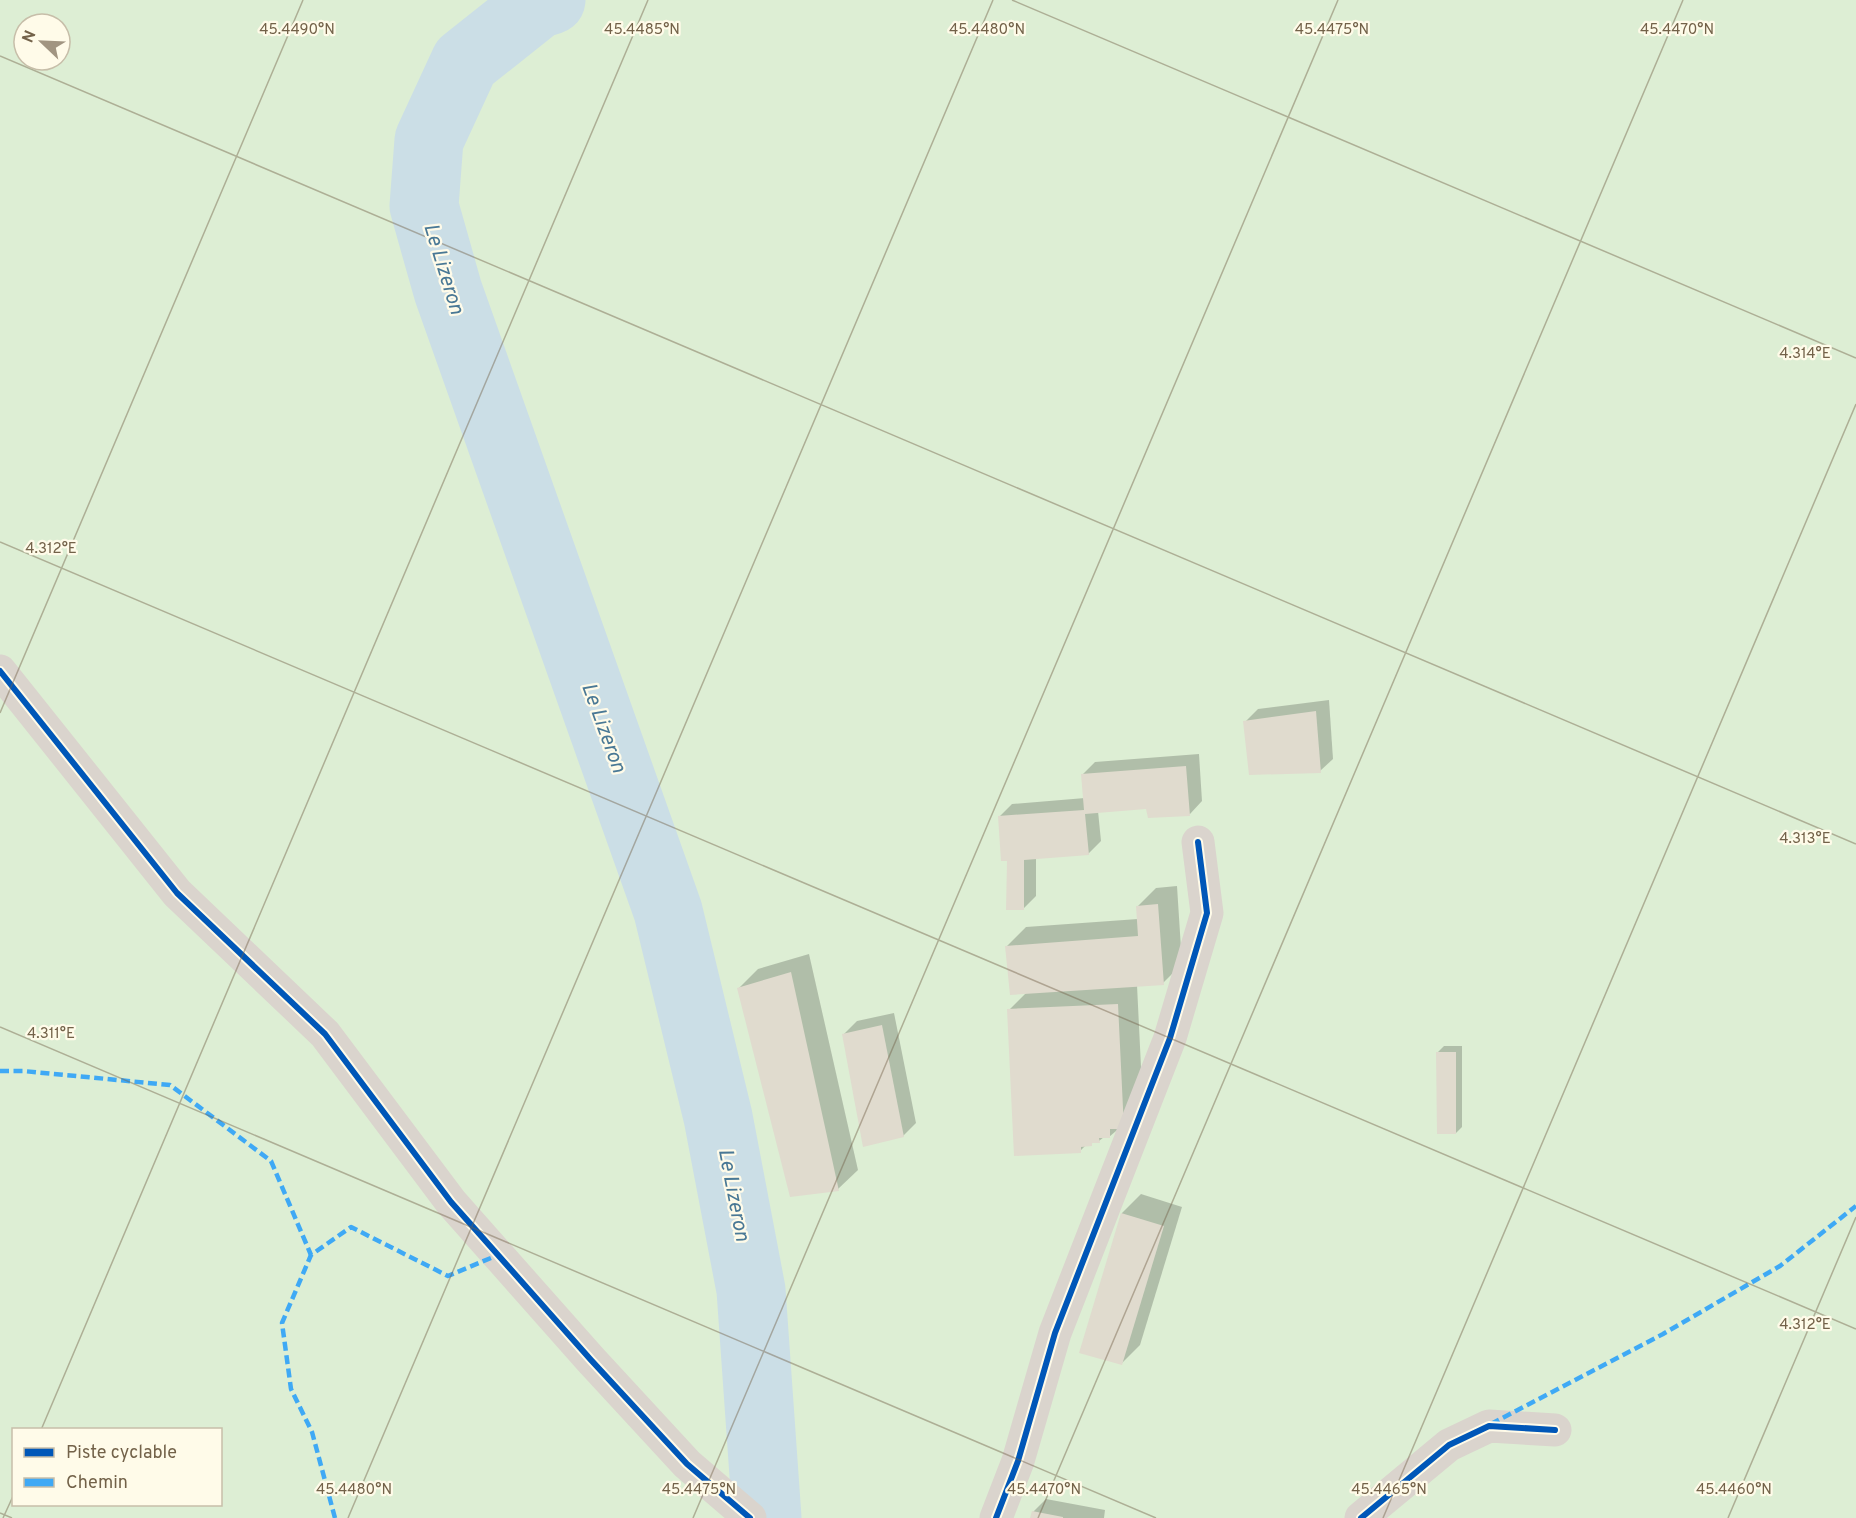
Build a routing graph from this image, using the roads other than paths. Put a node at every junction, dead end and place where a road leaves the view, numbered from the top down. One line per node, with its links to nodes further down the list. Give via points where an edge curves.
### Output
1 (0, 671): 4 (street, via 177,893 325,1034 451,1202 687,1464)
2 (1198, 842): 5 (street, via 1207,913 1173,1027 1055,1333 1018,1461)
3 (1555, 1430): 6 (street, via 1488,1426 1449,1445)
4 (750, 1518)
5 (996, 1518)
6 (1361, 1518)

